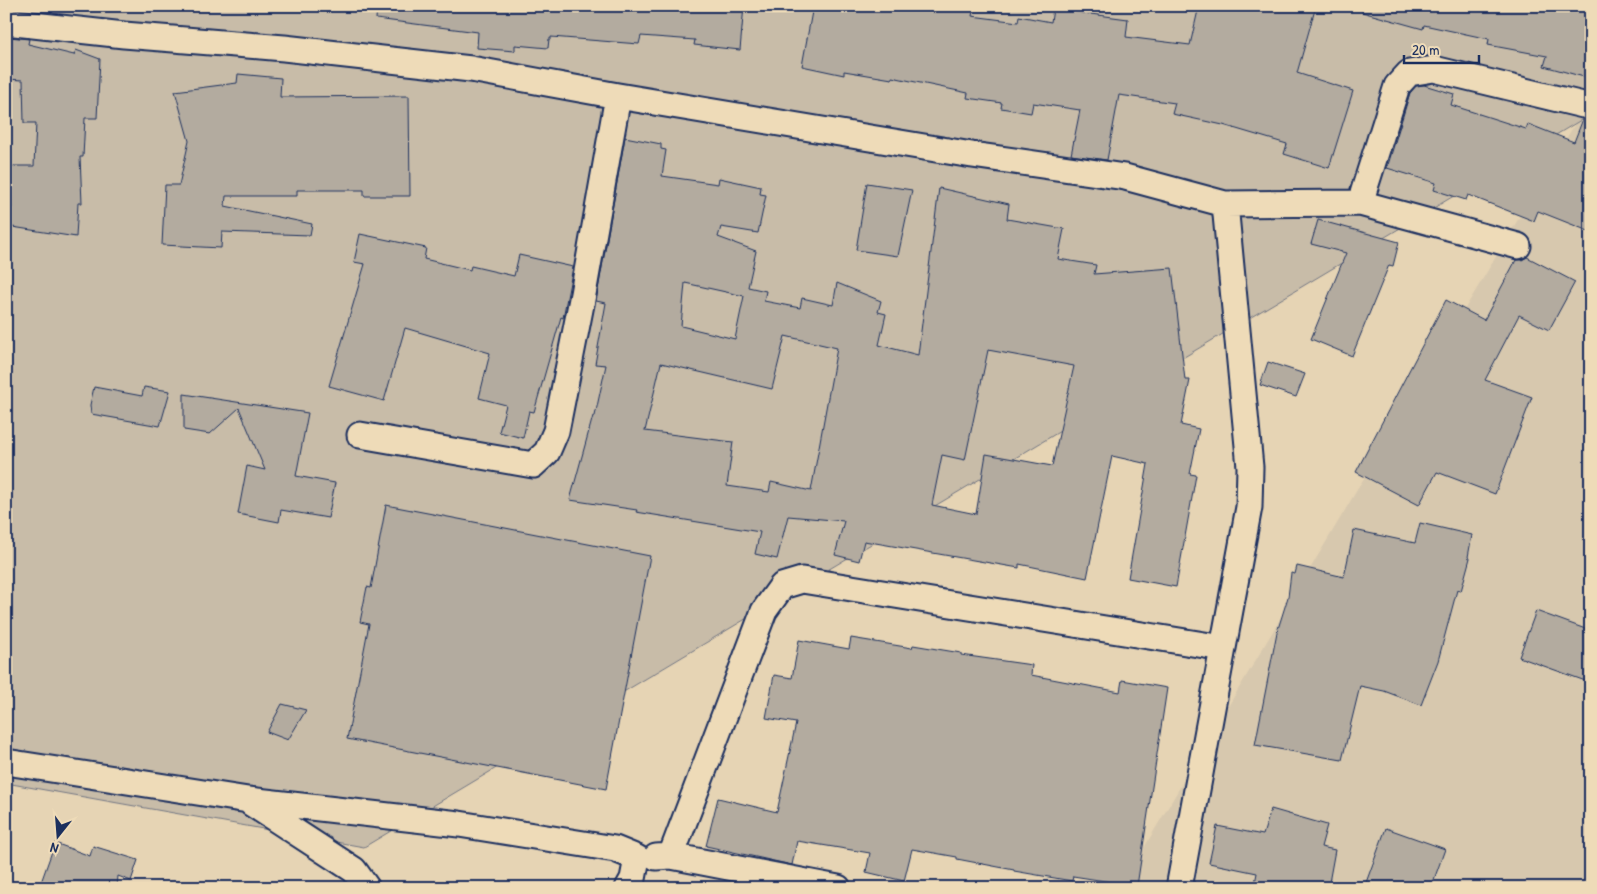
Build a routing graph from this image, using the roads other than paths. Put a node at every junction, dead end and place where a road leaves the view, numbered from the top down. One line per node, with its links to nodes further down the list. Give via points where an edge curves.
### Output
1 (6, 22): 2 (street, via 471,69)
2 (618, 96): 5 (street, via 972,155 1125,176); 7 (street, via 584,294 556,431 547,452 533,465)
3 (1583, 105): 4 (street, via 1434,69 1409,73 1397,86)
4 (1360, 203): 5 (street); 6 (street)
5 (1226, 204): 8 (street, via 1250,467 1249,507)
6 (1518, 246)
7 (360, 435)
8 (1223, 648): 11 (street, via 802,580 782,586 764,611); 16 (street)
9 (6, 762): 10 (street)
10 (248, 800): 12 (street, via 459,824 615,849); 13 (street, via 354,870)
11 (671, 856): 12 (street); 15 (street)
12 (637, 858): 14 (street)
13 (367, 888)
14 (628, 888)
15 (838, 888)
16 (1178, 888)

